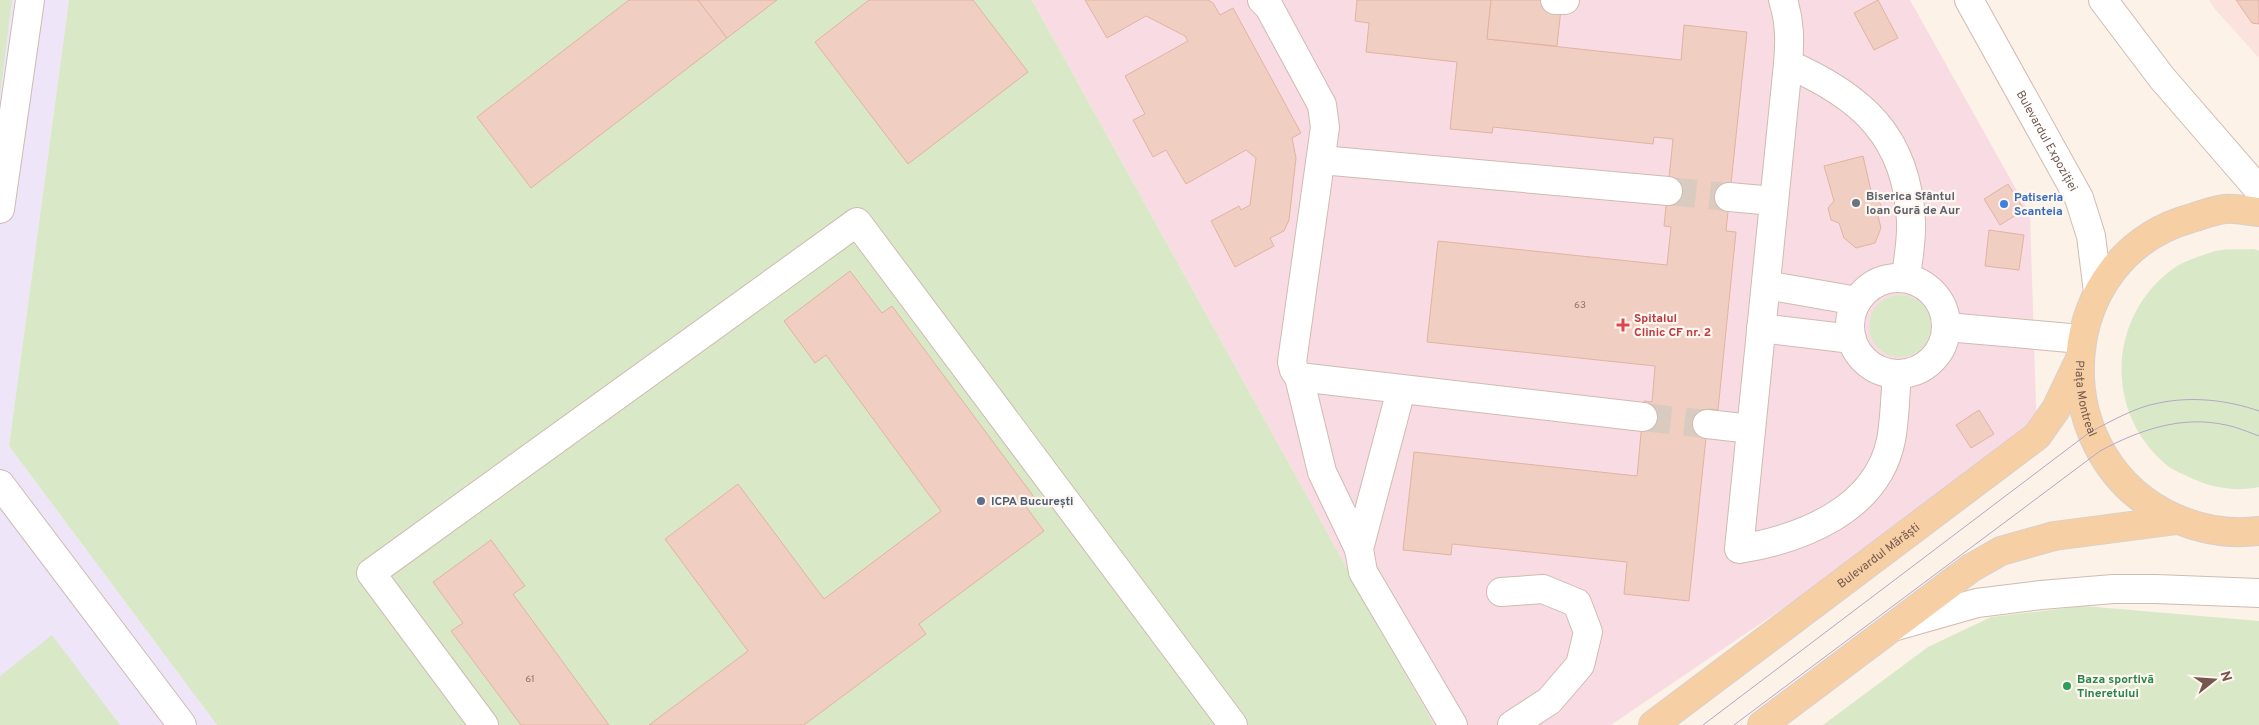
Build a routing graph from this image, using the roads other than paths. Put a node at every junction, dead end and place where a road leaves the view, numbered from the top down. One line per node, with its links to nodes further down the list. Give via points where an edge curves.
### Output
1 (30, 0): 14 (street)
2 (1555, 0): 3 (street)
3 (1565, 0)
4 (1783, 0): 8 (street, via 1791,37)
5 (1970, 0): 18 (street, Bulevardul Expoziției, via 2079,198 2091,236)
6 (2103, 0): 10 (street, via 2162,78)
7 (1269, 2): 9 (street, via 1322,105 1326,127)
8 (1788, 64): 13 (street); 16 (street, via 1847,95 1869,113 1887,135 1900,160 1908,189 1911,223)
9 (1321, 160): 11 (street); 25 (street, via 1292,362)
10 (2259, 190)
11 (1668, 191)
12 (1729, 197): 13 (street)
13 (1774, 200): 17 (street)
14 (0, 209)
15 (2259, 212): 18 (main road, Piața Montreal, via 2224,209 2170,224 2146,238 2119,263)
16 (1906, 278): 19 (street, via 1883,280 1864,292); 20 (street, via 1919,282 1940,300)
17 (1766, 285): 19 (street); 21 (street)
18 (2098, 292): 23 (main road, Piața Montreal, via 2088,315)
19 (1857, 301): 22 (street, via 1850,319)
20 (1947, 327): 23 (street); 24 (street, via 1937,355 1926,366)
21 (1761, 328): 22 (street); 29 (street)
22 (1852, 339): 24 (street, via 1858,353 1869,364)
23 (2080, 351): 31 (main road, Piața Montreal, via 2081,398 2090,432 2105,460 2149,505); 42 (main road, Bulevardul Mărăști, via 2056,409 2037,436)
24 (1897, 374): 29 (street, via 1891,441 1879,472 1863,494 1836,515 1804,533 1770,544 1739,549)
25 (1299, 377): 26 (street); 33 (street, via 1322,472)
26 (1401, 390): 27 (street); 33 (street)
27 (1643, 417)
28 (1707, 424): 29 (street)
29 (1751, 428)
30 (0, 484): 37 (street)
31 (2178, 520): 32 (main road, Piața Montreal, via 2210,530); 36 (main road, via 2054,536 2001,551 1971,568)
32 (2259, 531)
33 (1359, 549): 40 (street, via 1363,572)
34 (1501, 592): 41 (street, via 1542,590 1577,602 1588,632 1580,665 1549,700)
35 (2259, 593): 36 (street, via 2148,589 2042,595 1977,603)
36 (1896, 626): 43 (main road)
37 (173, 722)
38 (484, 725): 39 (street, via 372,573 857,222)
39 (1233, 725)
40 (1453, 725)
41 (1512, 725)
42 (1654, 725)
43 (1762, 725)

